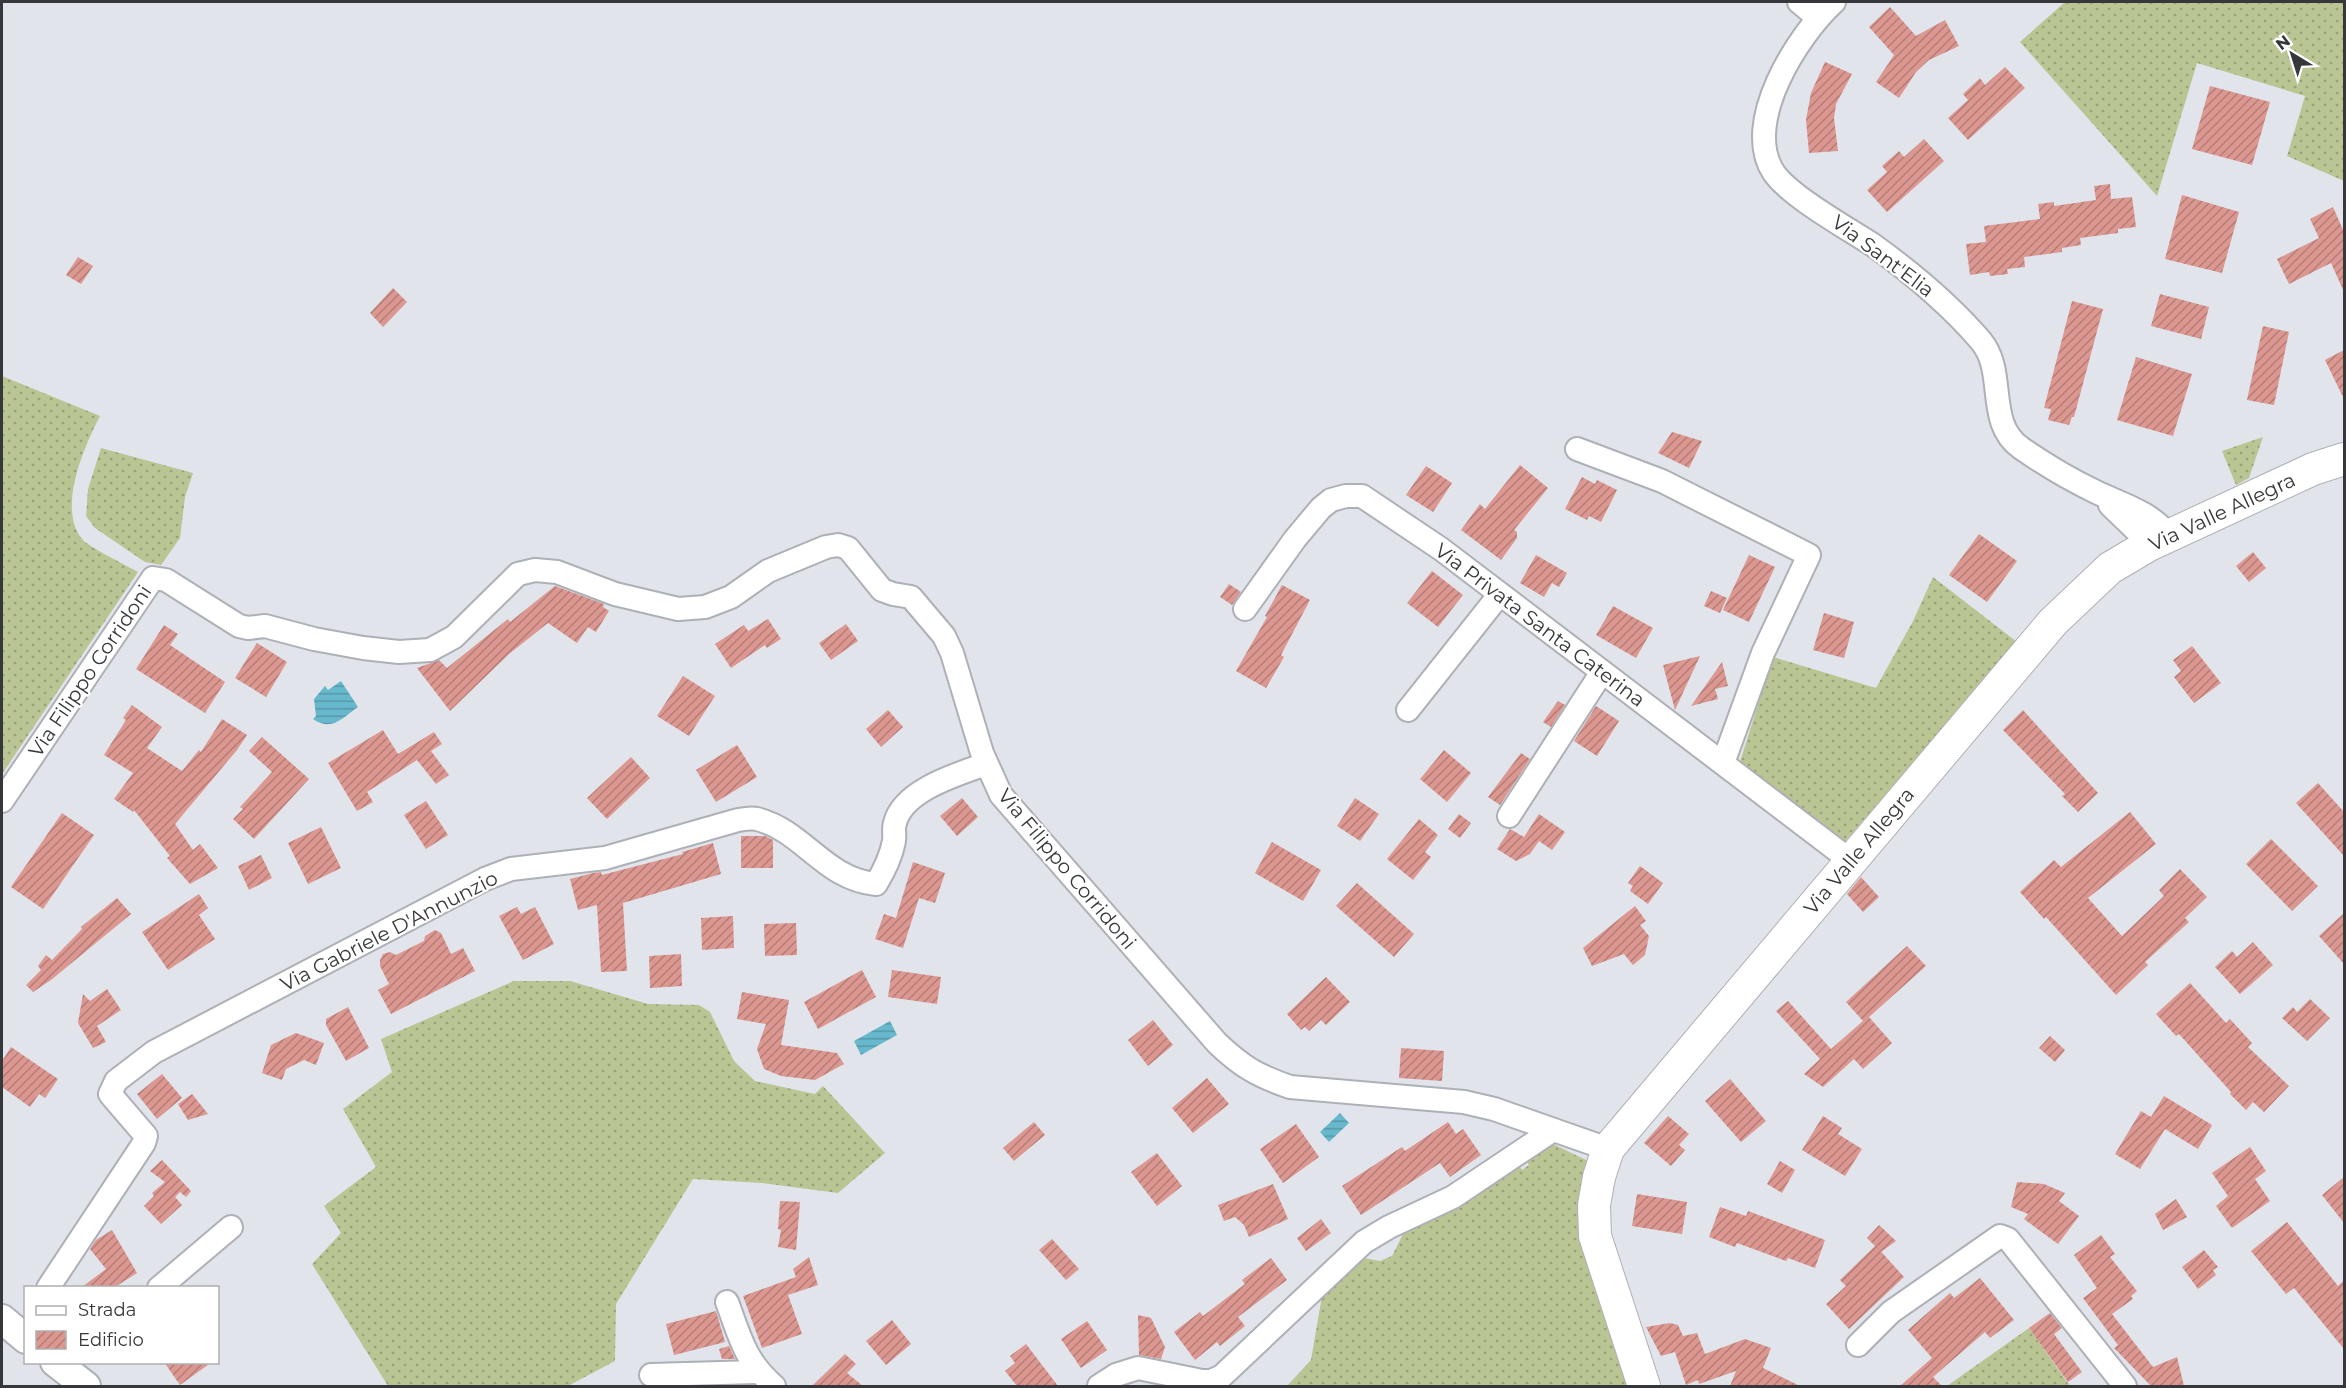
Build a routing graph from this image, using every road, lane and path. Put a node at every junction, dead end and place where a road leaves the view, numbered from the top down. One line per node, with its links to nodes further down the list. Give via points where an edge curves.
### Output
1 (1799, 2): 3 (street)
2 (1834, 2): 3 (street, Via Sant'Elia)
3 (1817, 17): 6 (street, Via Sant'Elia, via 1786,63 1764,119 1766,156 1775,174 1794,192 1930,289 1982,343 1990,356 2001,421 2020,447 2093,490 2140,534)
4 (1577, 449): 11 (street, via 1662,481 1809,555 1763,653)
5 (2344, 459): 6 (main road, Via Valle Allegra, via 2313,469)
6 (2156, 541): 15 (main road, Via Valle Allegra, via 2110,568 2053,622)
7 (1500, 594): 8 (street, Via Privata Santa Caterina, via 1362,496 1346,496 1321,508); 9 (street, Via Privata Santa Caterina); 10 (street)
8 (1245, 609)
9 (1602, 672): 11 (street, Via Privata Santa Caterina); 14 (street)
10 (1408, 710)
11 (1723, 763): 15 (street, Via Privata Santa Caterina)
12 (986, 764): 13 (street, Via Filippo Corridoni, via 944,636 911,597 882,590 848,548 838,545 768,571 731,597 705,607 678,609 615,594 557,572 535,570 518,574 454,637 430,650 399,652 314,639 265,626 239,626 166,580 153,578); 16 (street, Via Filippo Corridoni, via 1012,810 1236,1062 1263,1078 1290,1087 1464,1102); 19 (street, Via Gabriele D'Annunzio, via 953,776 910,800 895,821 886,867 876,884 859,882 831,867 792,836 756,819 738,820 604,858 511,869 154,1052 116,1081 110,1094 146,1136 144,1143)
13 (2, 801)
14 (1509, 816)
15 (1851, 861): 17 (main road, Via Valle Allegra)
16 (1553, 1130): 17 (street, Via Filippo Corridoni); 27 (street, via 1453,1197 1364,1242 1222,1376 1202,1381 1138,1368)
17 (1608, 1149): 28 (main road, Via Valle Allegra, via 1594,1205 1595,1236)
18 (231, 1227): 20 (street)
19 (49, 1286)
20 (160, 1286)
21 (727, 1302): 25 (street, via 748,1358)
22 (1858, 1345): 29 (street, via 1891,1312 2000,1236 2008,1239)
23 (63, 1365): 26 (street)
24 (651, 1375): 25 (street)
25 (765, 1379)
26 (86, 1386)
27 (1099, 1386)
28 (1644, 1386)
29 (2125, 1386)

